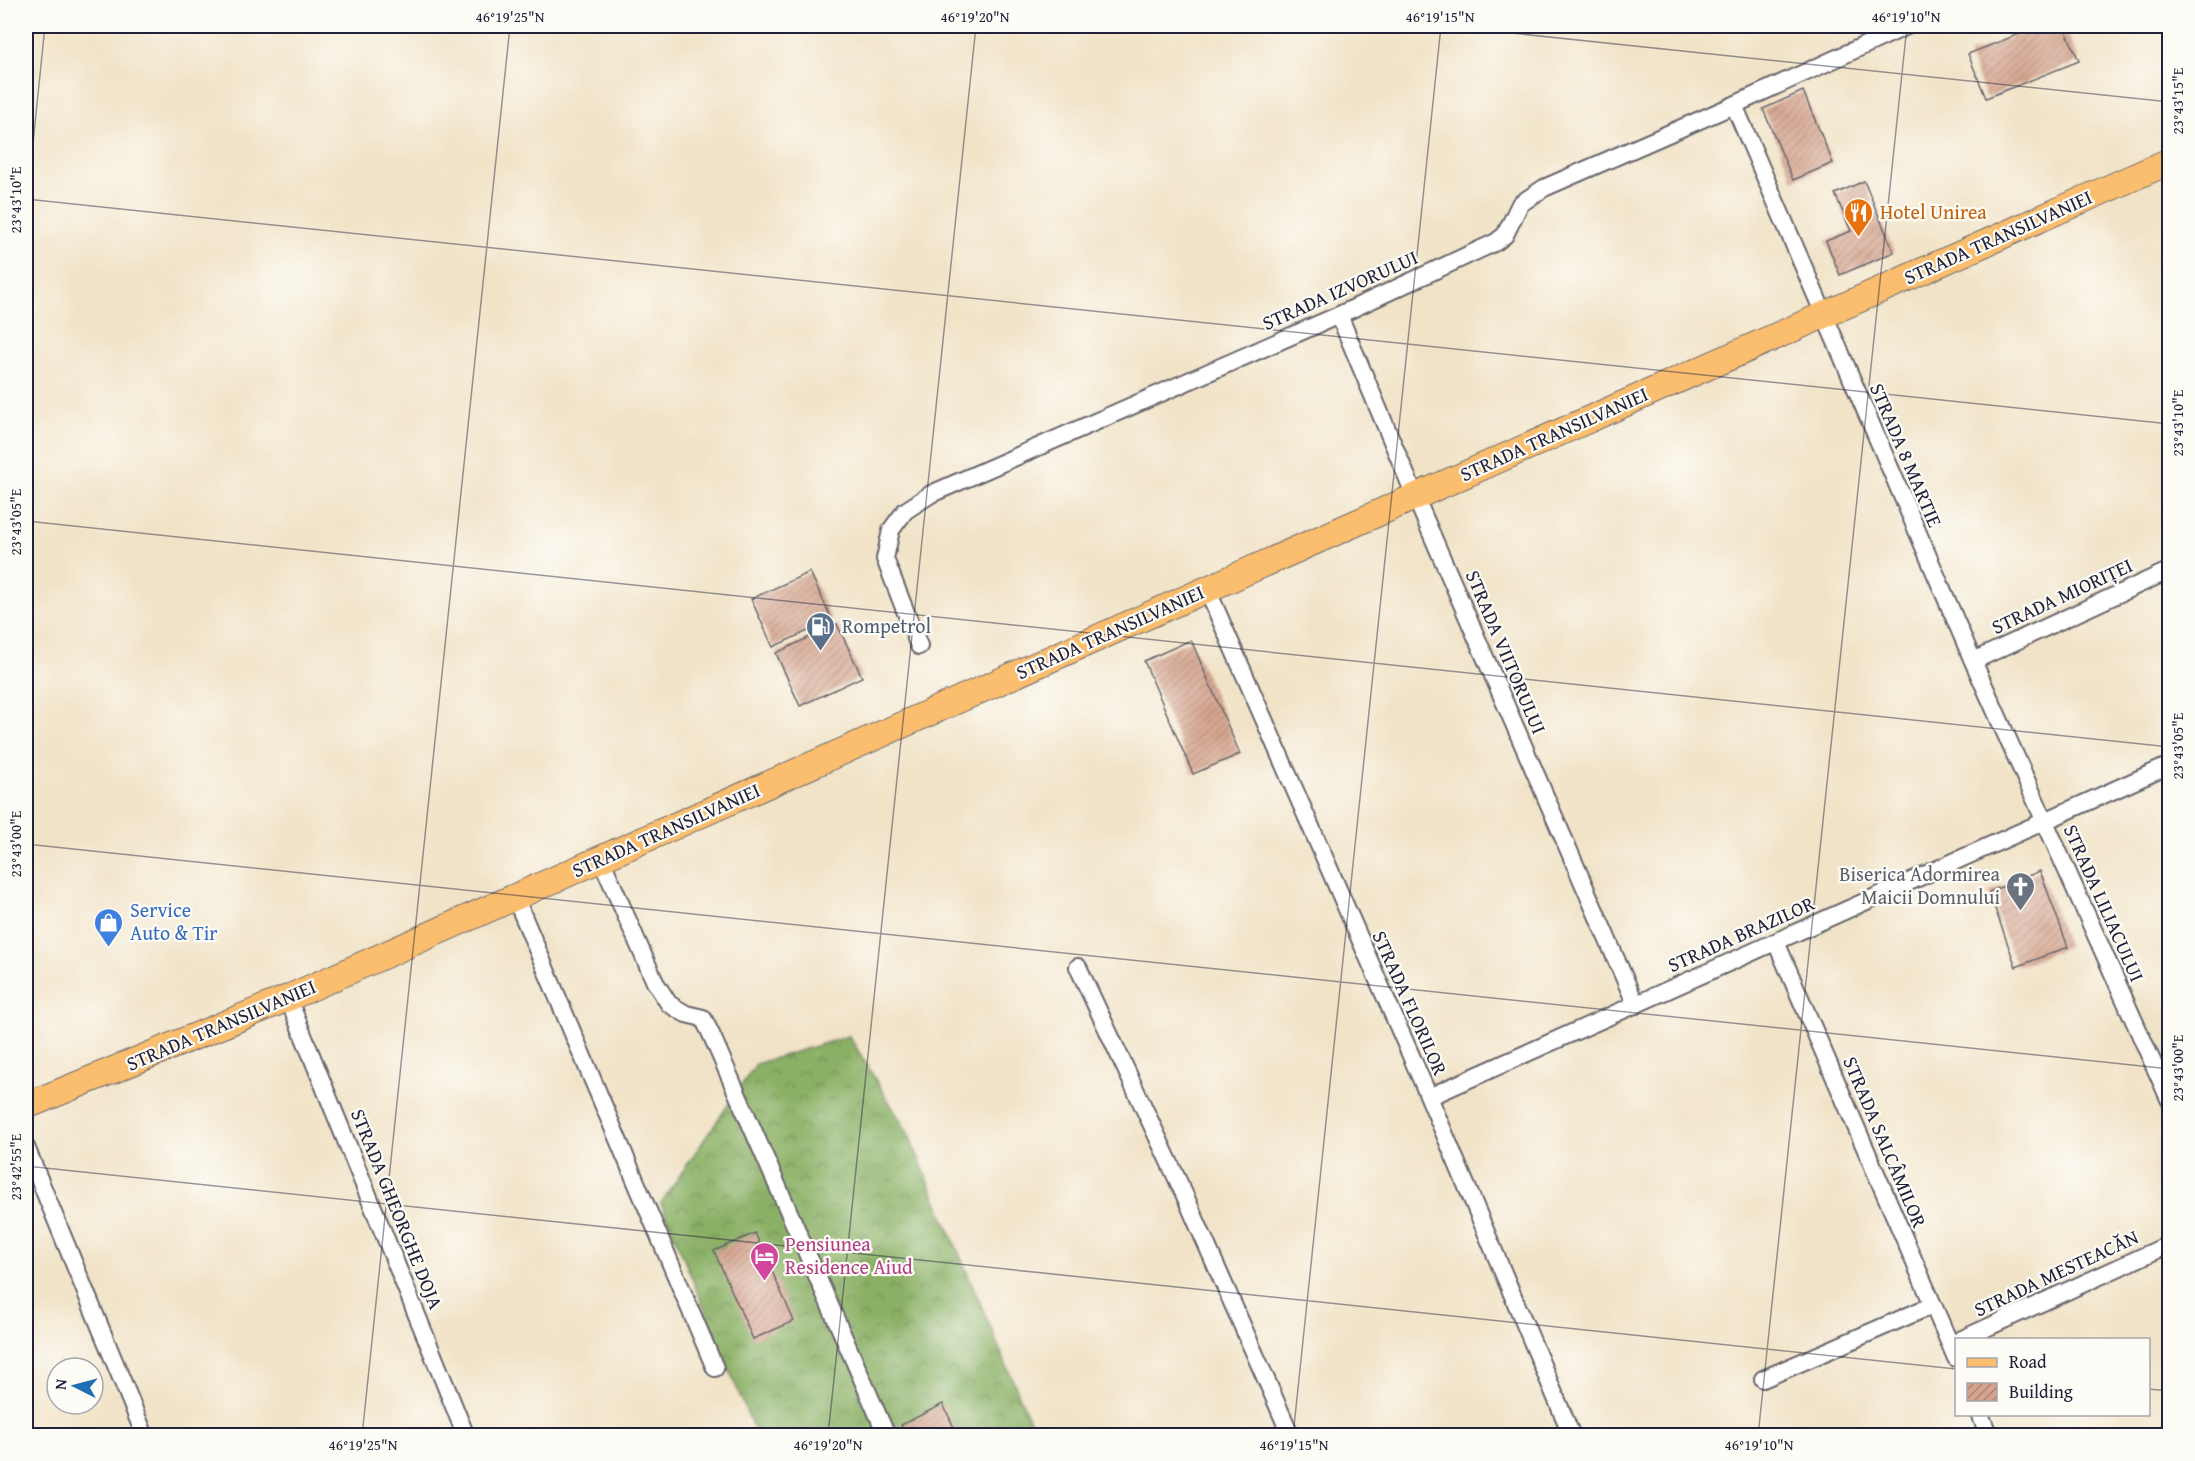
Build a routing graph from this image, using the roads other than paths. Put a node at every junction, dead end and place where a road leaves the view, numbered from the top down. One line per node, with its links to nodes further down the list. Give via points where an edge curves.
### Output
1 (1907, 26): 2 (street, STRADA IZVORULUI)
2 (1734, 105): 4 (street, STRADA IZVORULUI, via 1544,188 1520,204 1505,235 1496,242); 5 (street, STRADA 8 MARTIE)
3 (2169, 161): 5 (main road, STRADA TRANSILVANIEI)
4 (1339, 315): 6 (street, STRADA VIITORULUI); 9 (street, STRADA IZVORULUI, via 931,494 905,511 891,530 885,559)
5 (1822, 315): 6 (main road, STRADA TRANSILVANIEI); 10 (street, STRADA 8 MARTIE)
6 (1415, 496): 8 (main road, STRADA TRANSILVANIEI); 18 (street, STRADA VIITORULUI)
7 (2169, 570): 10 (street, STRADA MIORIȚEI)
8 (1207, 589): 13 (main road, STRADA TRANSILVANIEI); 20 (street, STRADA FLORILOR)
9 (919, 646)
10 (1973, 661): 12 (street, STRADA 8 MARTIE)
11 (2169, 765): 12 (street, STRADA BRAZILOR)
12 (2043, 820): 15 (street, STRADA BRAZILOR); 19 (street, STRADA LILIACULUI)
13 (601, 859): 14 (main road, STRADA TRANSILVANIEI); 34 (street, via 655,982 669,1004 703,1018 711,1034)
14 (515, 897): 17 (main road, STRADA TRANSILVANIEI); 28 (street)
15 (1776, 942): 18 (street, STRADA BRAZILOR); 25 (street, STRADA SALCÂMILOR)
16 (1078, 967): 35 (street)
17 (288, 998): 21 (main road, STRADA TRANSILVANIEI, via 99,1077); 33 (street, STRADA GHEORGHE DOJA)
18 (1636, 1005): 20 (street, STRADA BRAZILOR)
19 (2162, 1061): 22 (street, STRADA LILIACULUI)
20 (1429, 1097): 36 (street, STRADA FLORILOR)
21 (33, 1100)
22 (2169, 1101)
23 (26, 1147): 32 (street)
24 (2169, 1244): 26 (street, STRADA MESTEACĂN)
25 (1933, 1305): 27 (street, STRADA SALCÂMILOR); 29 (street)
26 (1973, 1338)
27 (1955, 1344)
28 (715, 1368)
29 (1763, 1379)
30 (1981, 1416): 37 (street)
31 (2169, 1432): 38 (street)
32 (146, 1436)
33 (466, 1436)
34 (887, 1436)
35 (1291, 1436)
36 (1572, 1436)
37 (1989, 1436)
38 (2160, 1436)

